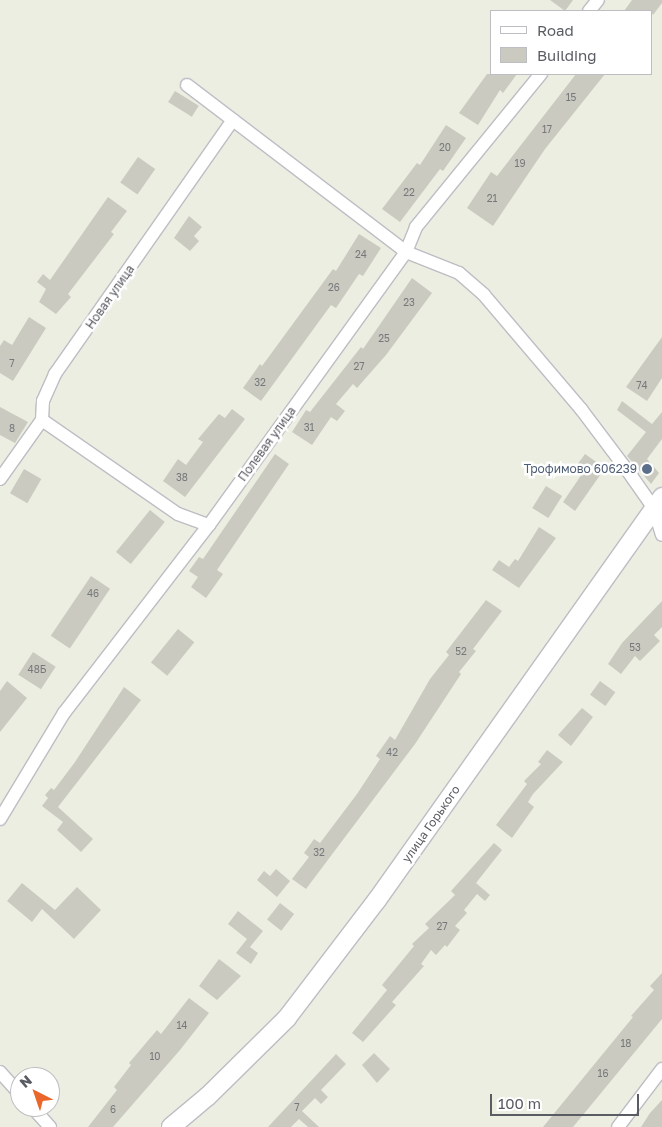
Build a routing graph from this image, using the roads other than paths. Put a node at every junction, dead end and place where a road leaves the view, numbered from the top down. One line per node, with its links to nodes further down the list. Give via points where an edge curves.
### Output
1 (598, 0): 2 (street)
2 (590, 10)
3 (539, 75): 6 (street, Полевая улица, via 416,227)
4 (187, 85): 5 (street)
5 (233, 120): 6 (street); 7 (street, Новая улица, via 47,386)
6 (406, 252): 9 (street, via 459,273 484,295); 10 (street, Полевая улица)
7 (42, 420): 8 (street, Новая улица); 10 (street, via 178,514)
8 (0, 479)
9 (658, 503): 11 (street); 18 (main road, улица Горького, via 377,900 287,1018)
10 (209, 525): 12 (street, Полевая улица, via 64,713)
11 (662, 535)
12 (0, 819)
13 (662, 1069): 19 (street)
14 (0, 1072): 15 (street)
15 (10, 1083)
16 (41, 1117): 17 (street)
17 (50, 1127)
18 (172, 1127)
19 (618, 1127)

